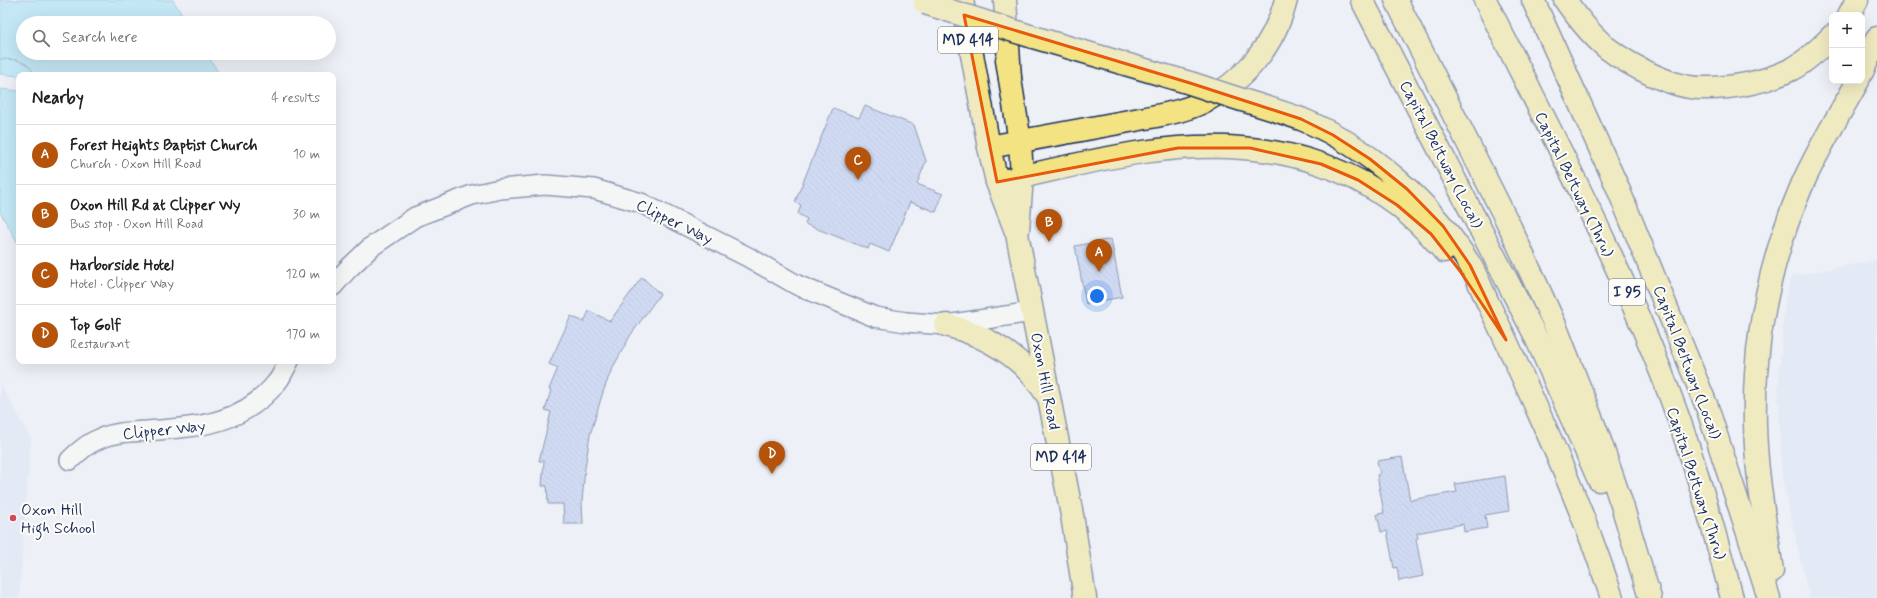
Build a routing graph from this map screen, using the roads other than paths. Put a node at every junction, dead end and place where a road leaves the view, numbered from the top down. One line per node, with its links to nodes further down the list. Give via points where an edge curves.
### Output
1 (962, 0): 19 (main road, Oxon Hill Road / MD 414)
2 (996, 0): 16 (main road, Oxon Hill Road / MD 414)
3 (1005, 0): 16 (main road)
4 (1286, 0): 18 (main road, via 1276,30 1260,55 1240,78 1201,103 1151,117)
5 (1362, 0): 30 (main road, Capital Beltway (Local), via 1534,333 1593,465 1620,533)
6 (1396, 0): 30 (main road, via 1510,227 1555,325 1599,438)
7 (1485, 0): 34 (main road, Capital Beltway (Thru) / I 95, via 1584,199 1631,301 1678,417 1711,520)
8 (1533, 0): 35 (main road, Capital Beltway (Local) / I 95, via 1620,193 1707,407)
9 (1565, 0): 14 (main road, via 1578,18 1607,48 1642,69 1672,82 1700,88 1735,86 1768,78 1793,68)
10 (1858, 0): 12 (main road)
11 (920, 2): 26 (main road, bridge, via 1190,83 1302,120 1333,135 1370,158 1407,189 1443,226 1470,265)
12 (1851, 12)
13 (1877, 38): 15 (main road)
14 (1829, 39)
15 (1865, 65)
16 (1010, 78): 18 (main road, Oxon Hill Road / MD 414)
17 (1856, 84): 36 (main road, via 1812,165 1784,230 1768,286 1761,328 1755,423 1757,465)
18 (1020, 142): 19 (main road); 20 (main road, Oxon Hill Road / MD 414)
19 (989, 147): 21 (main road, Oxon Hill Road / MD 414)
20 (1022, 177): 21 (main road); 22 (main road, Oxon Hill Road / MD 414); 26 (main road, via 1141,152 1218,146 1287,154 1321,164 1358,180 1390,201 1430,234 1460,270)
21 (998, 182): 22 (main road, Oxon Hill Road / MD 414)
22 (1017, 234): 24 (main road, Oxon Hill Road / MD 414)
23 (336, 283): 25 (street, Clipper Way, via 371,247 415,216 472,195 500,188 550,185 594,189 641,203 797,285 875,317)
24 (1032, 312): 25 (street, Clipper Way); 28 (main road, Oxon Hill Road / MD 414)
25 (946, 325): 28 (main road, via 981,336 1007,352 1032,375)
26 (1506, 340): 32 (main road, via 1558,456 1597,551)
27 (287, 364): 29 (street, Clipper Way, via 277,382 262,398 239,414 195,427 119,432 98,439 81,449)
28 (1050, 399): 31 (main road, Oxon Hill Road / MD 414)
29 (70, 460)
30 (1641, 570): 33 (main road)
31 (1085, 598)
32 (1612, 598)
33 (1650, 598)
34 (1732, 598)
35 (1769, 598)
36 (1776, 598)

